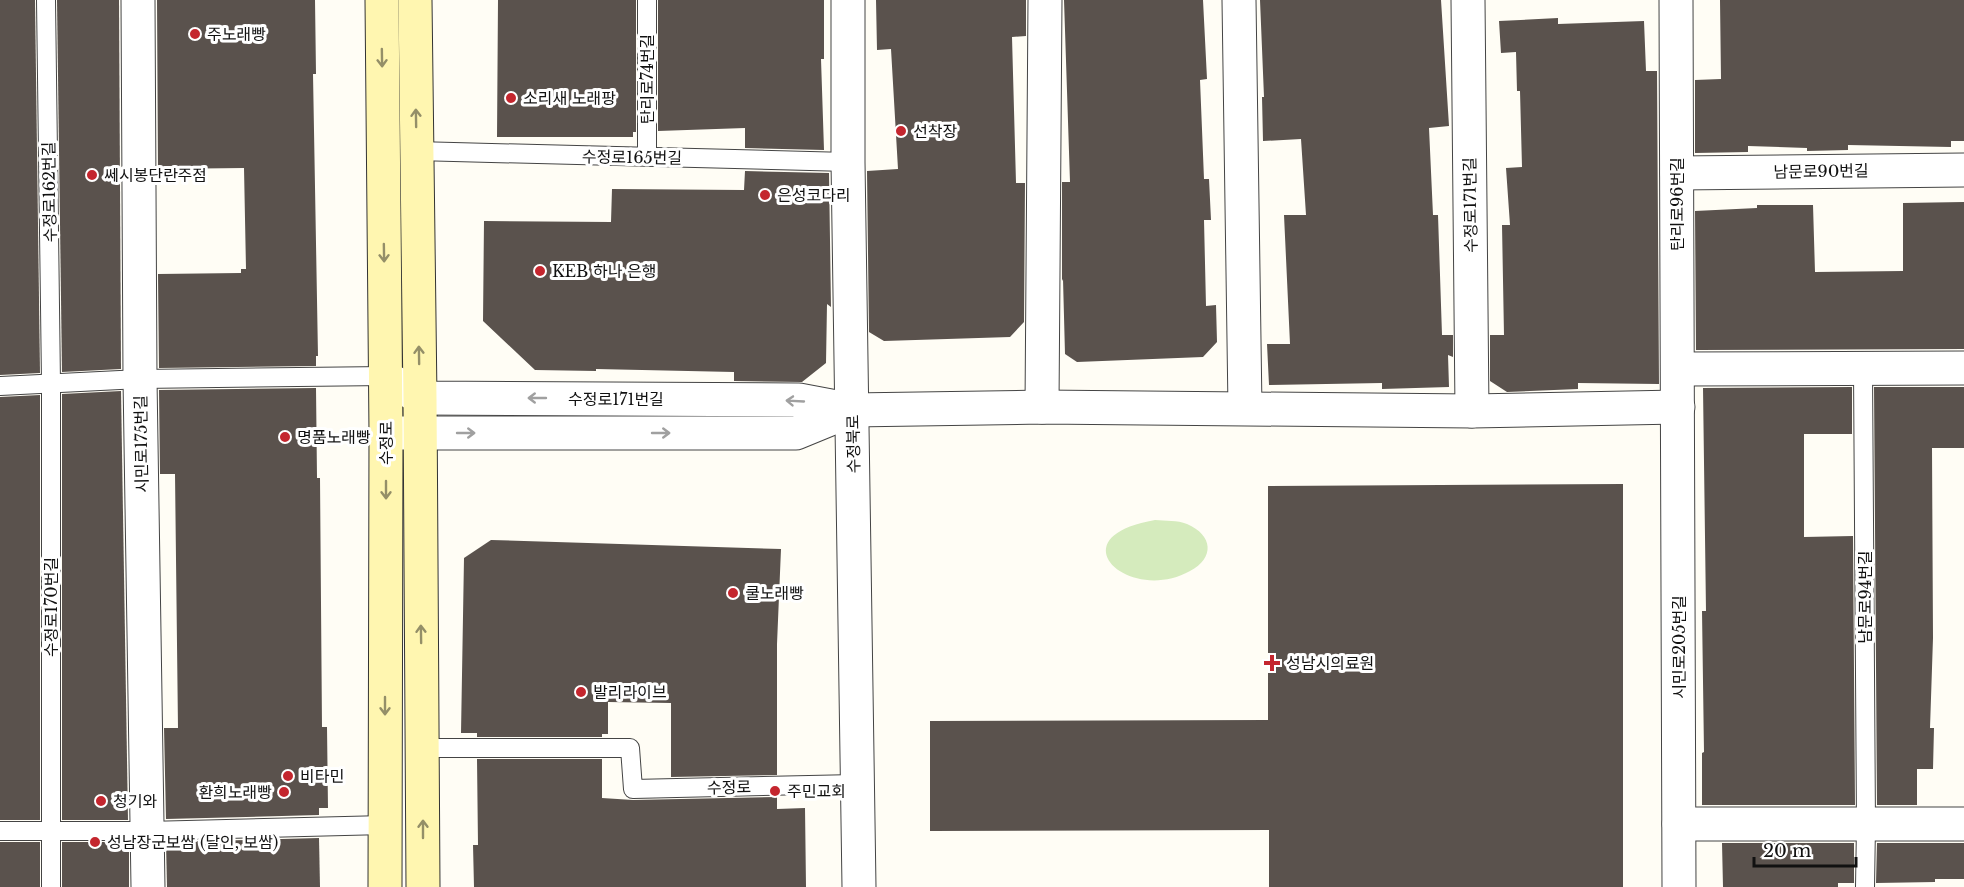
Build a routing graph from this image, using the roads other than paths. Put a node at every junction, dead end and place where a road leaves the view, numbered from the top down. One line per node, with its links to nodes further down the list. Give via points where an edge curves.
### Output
1 (46, 0): 21 (lane, 수정로162번길)
2 (138, 0): 20 (street, 시민로175번길)
3 (381, 0): 19 (main road, 수정로, one-way to 19)
4 (415, 0): 11 (main road, 수정로, one-way to 4)
5 (647, 0): 12 (lane, 탄리로74번길)
6 (848, 0): 13 (street, 수정북로)
7 (1045, 0): 24 (street)
8 (1239, 0): 26 (street)
9 (1468, 0): 28 (street, 수정로171번길)
10 (1676, 0): 15 (street, 탄리로96번길)
11 (416, 151): 12 (lane, 수정로165번길); 23 (main road, 수정로, one-way to 11)
12 (647, 157): 13 (lane, 수정로165번길)
13 (848, 162): 27 (street, 수정북로)
14 (1964, 170): 15 (street, 남문로90번길)
15 (1677, 173): 17 (street, 탄리로96번길)
16 (1964, 368): 18 (street)
17 (1678, 369): 18 (street); 25 (street, 탄리로96번길)
18 (1863, 369): 36 (lane, 남문로94번길)
19 (386, 376): 20 (lane); 23 (street); 29 (main road, 수정로)
20 (140, 379): 21 (lane); 39 (street, 시민로175번길)
21 (51, 384): 22 (lane); 38 (lane, 수정로170번길)
22 (0, 386)
23 (420, 398): 27 (street, 수정로171번길, one-way to 23, via 799,400); 30 (main road, 수정로)
24 (1042, 406): 26 (street, 수정로171번길); 27 (street, 수정로171번길)
25 (1678, 407): 28 (street, 수정로171번길); 33 (street, 시민로205번길)
26 (1245, 408): 28 (street, 수정로171번길)
27 (852, 410): 30 (street, 수정로171번길, one-way to 27, via 796,433); 32 (street, 수정북로)
28 (1472, 411)
29 (386, 433): 30 (street, 수정로171번길); 35 (main road, 수정로, one-way to 35)
30 (419, 433): 31 (main road, 수정로, one-way to 30)
31 (423, 748): 32 (lane, 수정로, via 630,748 633,789); 43 (main road, 수정로, one-way to 31)
32 (856, 784): 44 (street, 수정북로)
33 (1679, 824): 36 (street); 45 (street, 시민로205번길)
34 (1964, 824): 36 (street)
35 (385, 825): 39 (lane); 42 (main road, 수정로)
36 (1866, 825): 46 (lane, 남문로94번길)
37 (0, 831): 38 (lane)
38 (50, 831): 39 (lane); 40 (lane, 수정로170번길)
39 (147, 831): 41 (street, 시민로175번길)
40 (51, 887)
41 (148, 887)
42 (385, 887)
43 (423, 887)
44 (859, 887)
45 (1679, 887)
46 (1864, 887)

